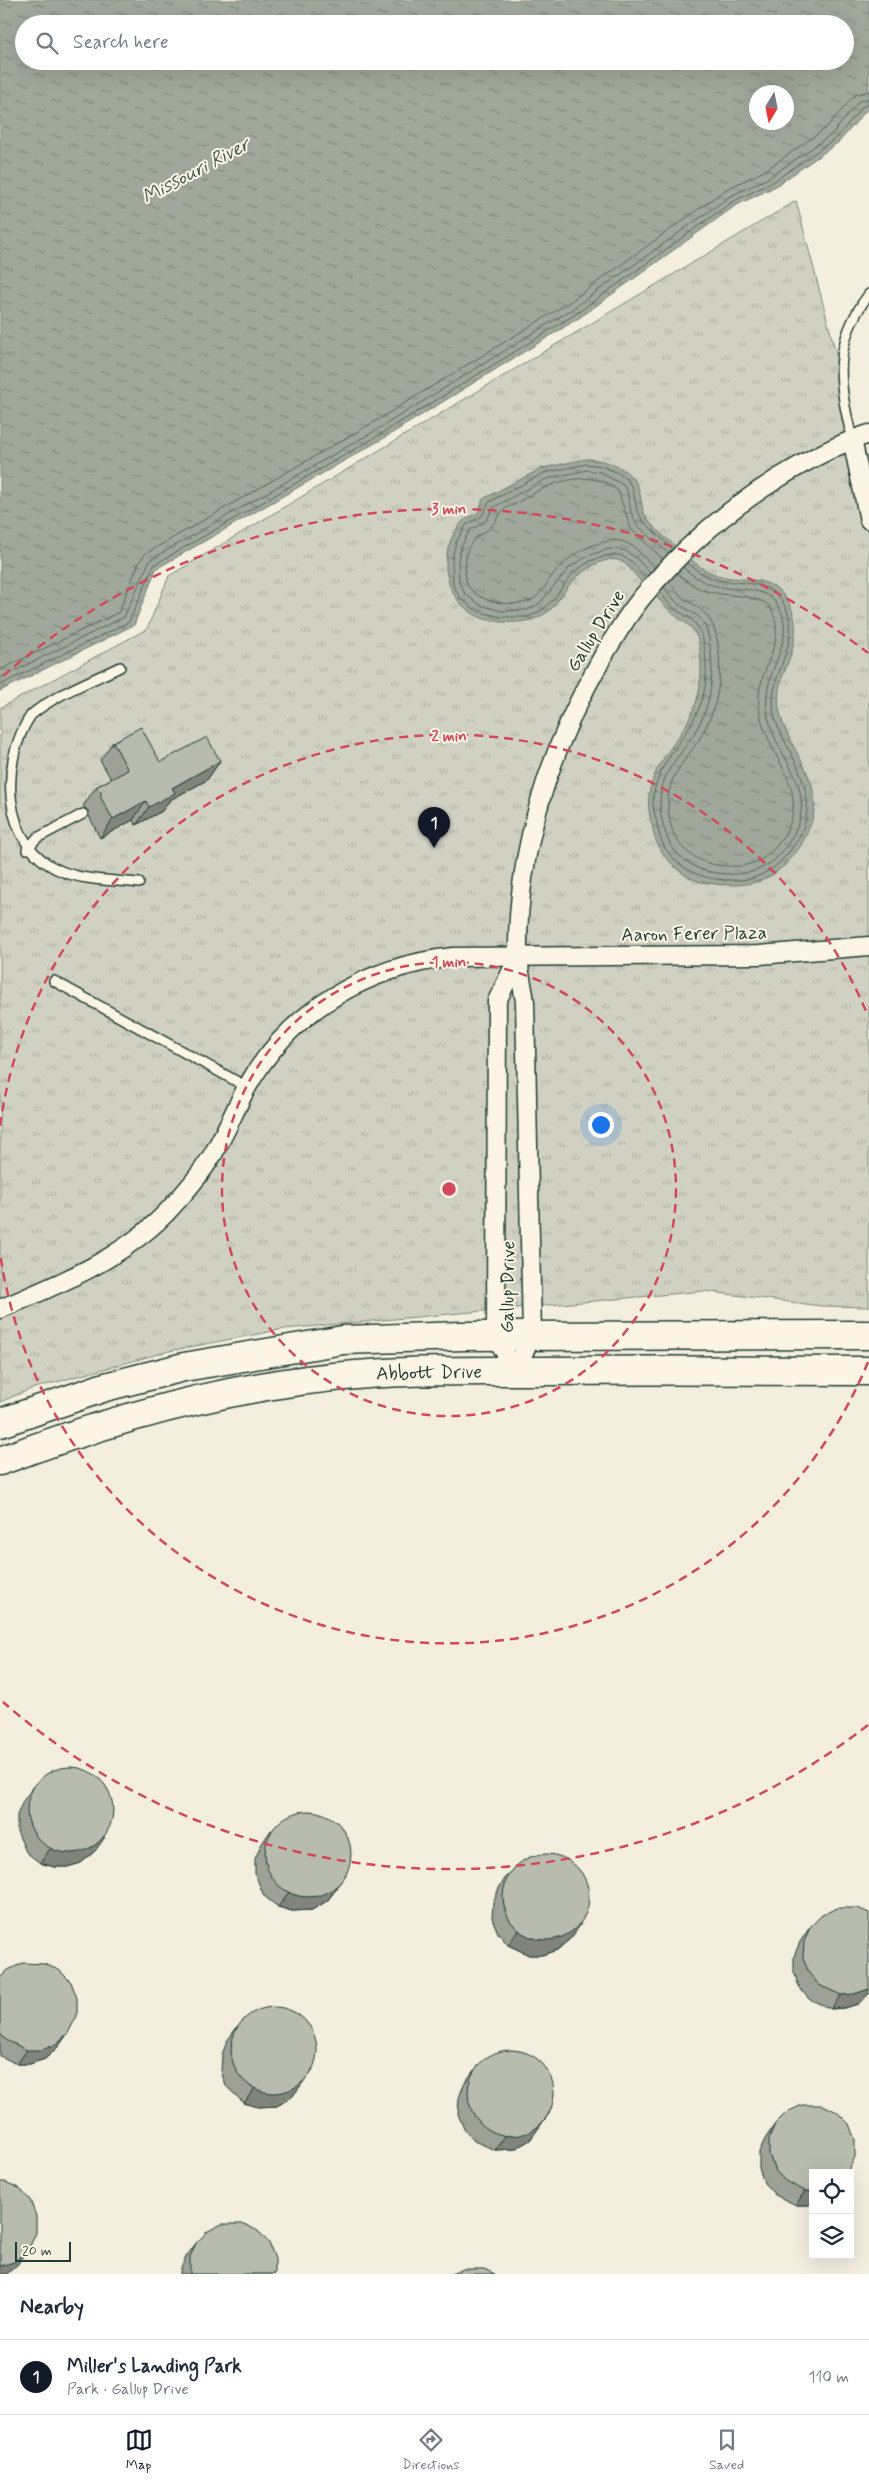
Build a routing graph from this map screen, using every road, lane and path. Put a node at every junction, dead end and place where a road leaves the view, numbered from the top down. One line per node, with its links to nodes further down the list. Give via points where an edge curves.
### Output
1 (869, 294): 2 (lane, via 847,334 840,374)
2 (861, 437): 3 (street); 11 (street, Gallup Drive, via 797,466 760,489 690,545 643,596 616,634 568,723 549,769 526,866)
3 (869, 520)
4 (120, 666): 5 (lane, via 54,700 31,716 10,744)
5 (1, 781)
6 (1, 800): 8 (lane, via 7,819)
7 (83, 814): 8 (lane, via 37,838)
8 (27, 849): 9 (lane, via 62,872)
9 (139, 882)
10 (869, 946): 11 (street, Aaron Ferer Plaza, via 759,955)
11 (518, 958): 13 (street, Aaron Ferer Plaza, via 424,960 390,969 355,984 326,1001 301,1022 261,1066); 16 (street, Gallup Drive, via 497,1001); 17 (street, Gallup Drive, via 525,1002)
12 (54, 981): 13 (lane)
13 (247, 1087): 14 (street, Aaron Ferer Plaza, via 212,1155 191,1184 147,1230 103,1262)
14 (0, 1309)
15 (869, 1335): 17 (highway, Abbott Drive)
16 (496, 1336): 17 (highway, Abbott Drive); 18 (street, Gallup Drive); 20 (highway, Abbott Drive, via 343,1340 266,1352 184,1367 105,1387)
17 (532, 1336): 18 (street, Gallup Drive)
18 (515, 1371): 19 (highway, Abbott Drive); 21 (highway, Abbott Drive, via 354,1375 268,1386 116,1420)
19 (869, 1371)
20 (0, 1423)
21 (0, 1460)

